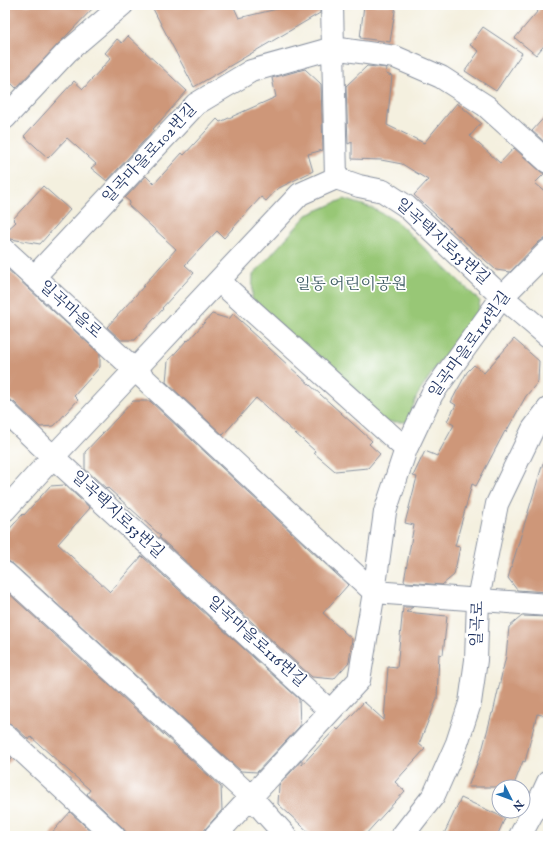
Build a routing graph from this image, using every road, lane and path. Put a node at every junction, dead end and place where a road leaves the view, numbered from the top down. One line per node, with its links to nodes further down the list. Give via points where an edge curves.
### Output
1 (122, 5): 4 (street, via 67,52)
2 (332, 5): 3 (street)
3 (333, 48): 5 (street, 일곡마을로102번길, via 395,57 442,77 486,106); 6 (street); 9 (street, 일곡마을로102번길, via 251,71 196,104)
4 (5, 118)
5 (548, 162)
6 (336, 178): 10 (street, via 300,194); 11 (street, 일곡택지로53번길, via 383,191 406,206)
7 (5, 250): 9 (street, 일곡마을로)
8 (548, 251): 11 (street, 일곡마을로116번길)
9 (34, 277): 13 (street, 일곡마을로)
10 (219, 281): 13 (street); 16 (street)
11 (502, 298): 12 (street, 일곡택지로53번길); 16 (street, 일곡마을로116번길, via 432,394)
12 (548, 336)
13 (136, 370): 17 (street); 21 (street)
14 (548, 409): 22 (street, 일곡로, via 533,429 497,504)
15 (5, 411): 17 (street)
16 (406, 449): 21 (street, 일곡마을로116번길, via 385,512)
17 (53, 457): 18 (street); 20 (street, 일곡택지로53번길)
18 (5, 510)
19 (5, 573): 27 (street)
20 (181, 574): 24 (street, 일곡마을로116번길)
21 (374, 592): 22 (street); 24 (street, 일곡마을로116번길, via 359,680)
22 (478, 599): 23 (street); 31 (street, 일곡로, via 476,660 470,703 457,743 434,795)
23 (548, 605)
24 (330, 711): 27 (street, 일곡마을로116번길)
25 (5, 735): 28 (street)
26 (546, 791): 32 (street)
27 (251, 797): 29 (street, 일곡마을로116번길); 30 (street)
28 (114, 836)
29 (215, 836)
30 (286, 836)
31 (402, 836)
32 (520, 836)

